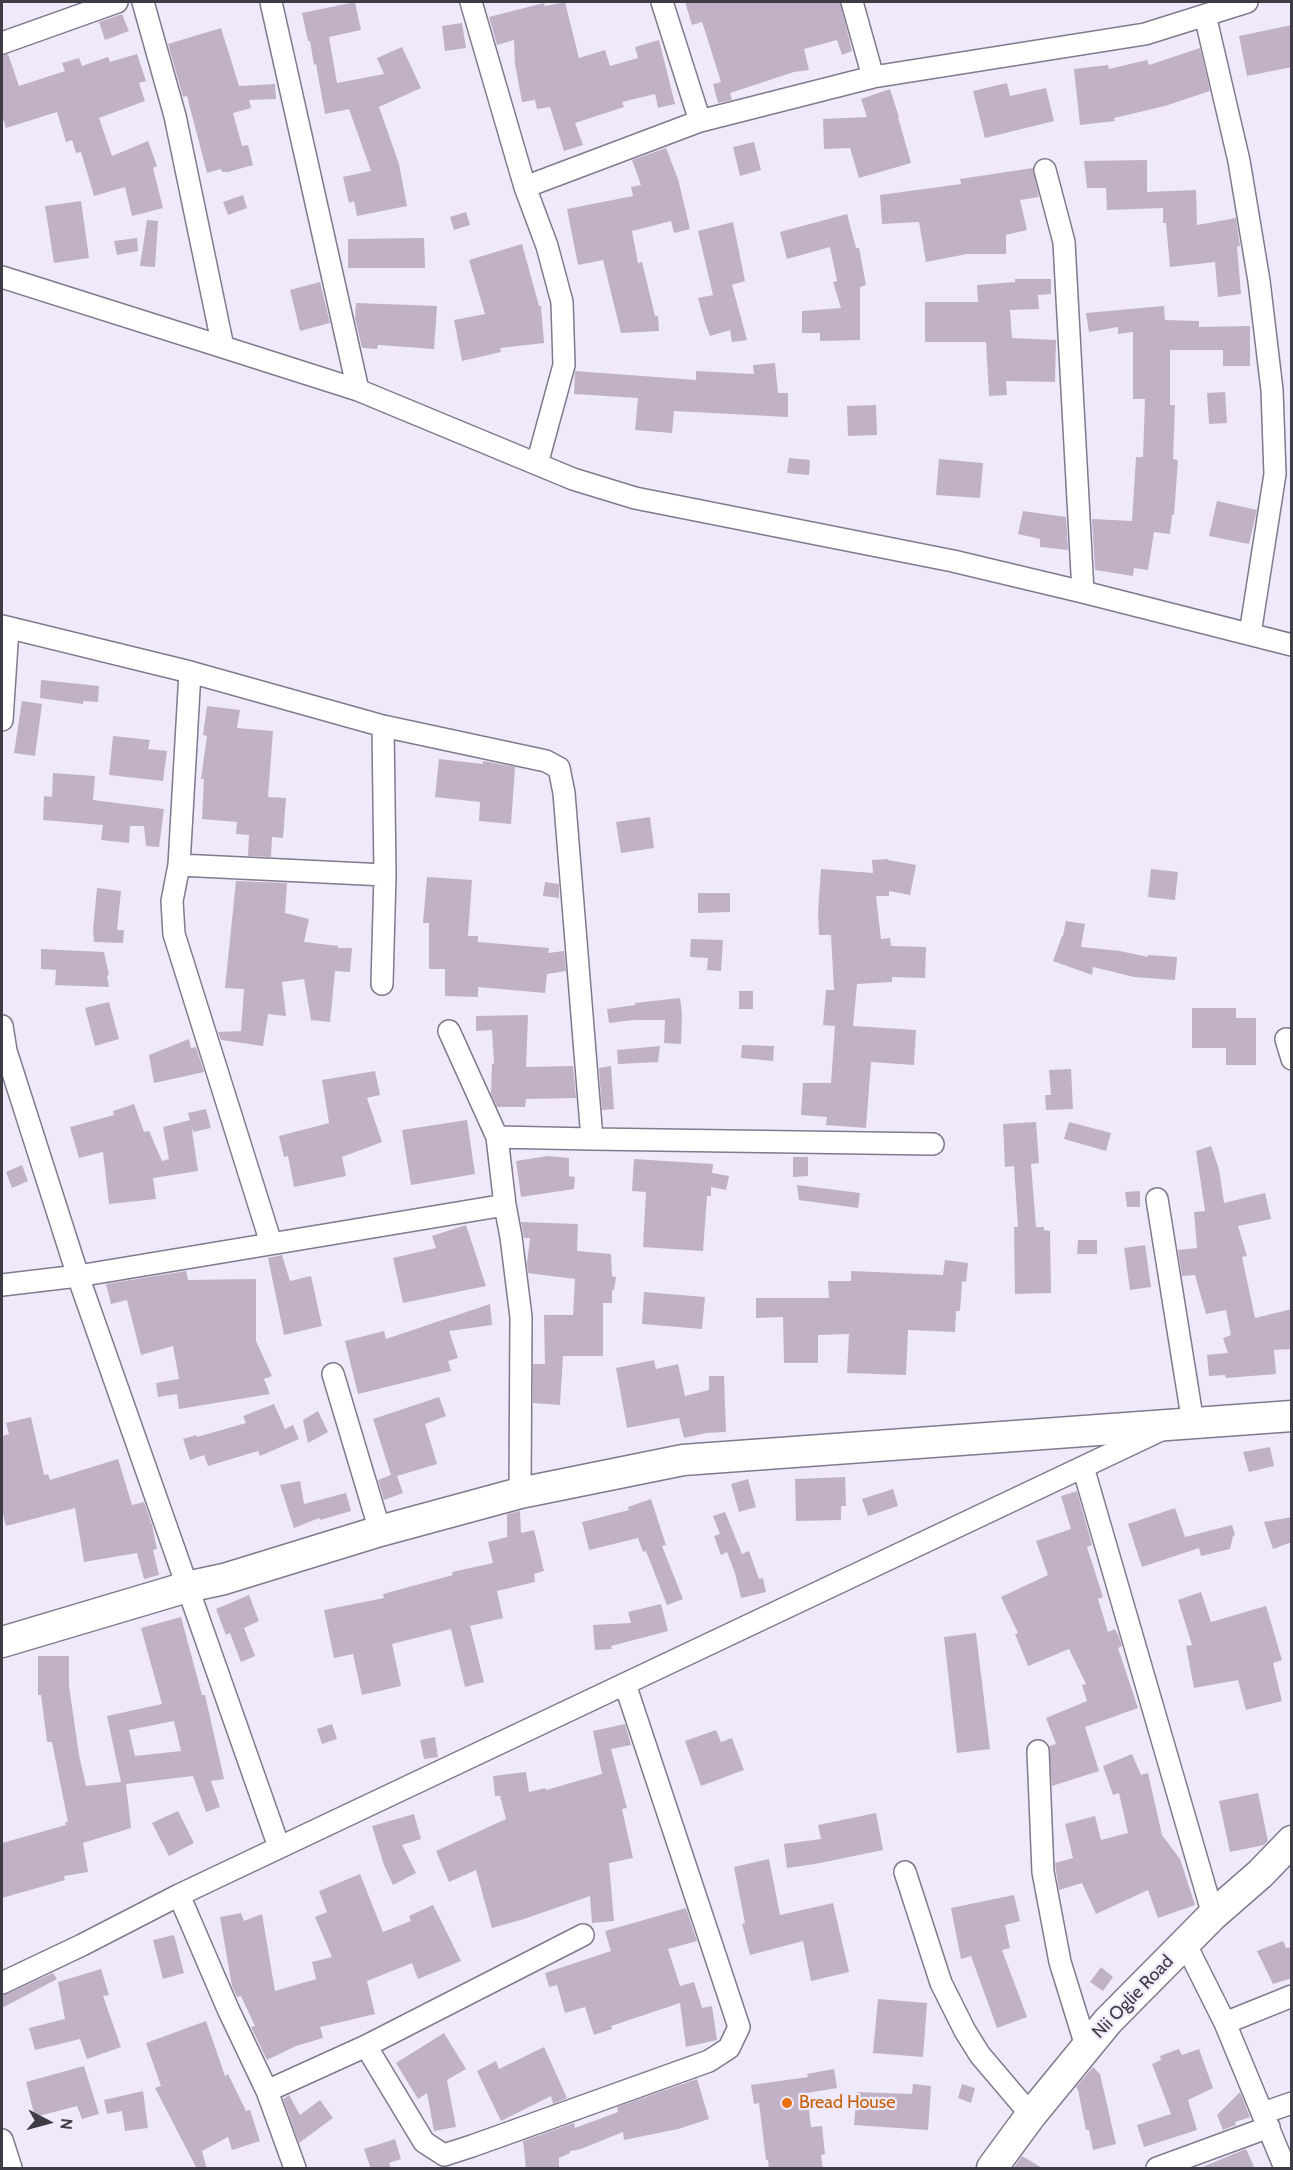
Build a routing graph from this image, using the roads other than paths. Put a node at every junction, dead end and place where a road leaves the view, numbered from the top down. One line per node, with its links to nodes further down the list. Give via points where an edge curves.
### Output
1 (117, 2): 9 (street)
2 (143, 2): 15 (street, via 175,116)
3 (271, 2): 16 (street)
4 (471, 2): 13 (street)
5 (662, 2): 11 (street)
6 (852, 2): 10 (street)
7 (1246, 2): 8 (street)
8 (1205, 15): 10 (street, via 1145,34); 20 (street, via 1239,161 1272,390 1275,474)
9 (2, 43)
10 (873, 77): 11 (street)
11 (700, 121): 13 (street)
12 (1045, 170): 18 (street, via 1064,242)
13 (525, 187): 17 (street, via 562,302 564,365)
14 (2, 277): 15 (street)
15 (223, 347): 16 (street)
16 (358, 390): 17 (street)
17 (537, 464): 18 (street, via 635,498)
18 (1083, 591): 20 (street)
19 (5, 627): 22 (street); 23 (street)
20 (1250, 633): 21 (street)
21 (1292, 645)
22 (190, 672): 24 (street); 25 (street)
23 (2, 720)
24 (383, 726): 26 (street); 31 (street, via 546,760 559,768 566,805)
25 (179, 865): 26 (street); 35 (street, via 172,901 174,934)
26 (386, 875): 27 (street)
27 (382, 984)
28 (2, 1026): 36 (street, via 6,1051)
29 (449, 1031): 30 (street)
30 (497, 1137): 31 (street); 34 (street)
31 (592, 1139): 32 (street)
32 (933, 1144)
33 (1158, 1199): 40 (street)
34 (505, 1206): 35 (street); 42 (street, via 521,1317)
35 (271, 1243): 36 (street)
36 (78, 1276): 37 (street); 44 (street)
37 (2, 1285)
38 (333, 1374): 43 (street)
39 (1292, 1416): 40 (street)
40 (1183, 1424): 41 (street); 42 (street, via 683,1460)
41 (1083, 1467): 46 (street); 52 (street)
42 (520, 1492): 43 (street)
43 (380, 1531): 44 (street)
44 (187, 1587): 45 (street); 49 (street)
45 (2, 1642)
46 (625, 1684): 49 (street); 58 (street, via 739,2027 729,2048 709,2061 444,2155 424,2142)
47 (1038, 1751): 59 (street, via 1043,1872 1060,1962)
48 (1292, 1840): 52 (street, Nii Oglie Road)
49 (279, 1847): 51 (street)
50 (904, 1872): 62 (street, via 941,1983 965,2031 980,2055)
51 (178, 1895): 55 (street); 60 (street)
52 (1213, 1915): 54 (street, Nii Oglie Road)
53 (584, 1935): 58 (street)
54 (1185, 1943): 57 (street); 59 (street, Nii Oglie Road)
55 (2, 1983)
56 (1292, 1996): 57 (street)
57 (1225, 2023): 63 (street)
58 (366, 2046): 60 (street)
59 (1086, 2046): 62 (street, Nii Oglie Road)
60 (267, 2091): 66 (street)
61 (1292, 2103): 63 (street)
62 (1031, 2115): 67 (street, Nii Oglie Road)
63 (1266, 2120): 68 (street); 69 (street)
64 (2, 2140): 65 (street)
65 (12, 2169)
66 (295, 2169)
67 (992, 2169)
68 (1157, 2169)
69 (1285, 2169)

